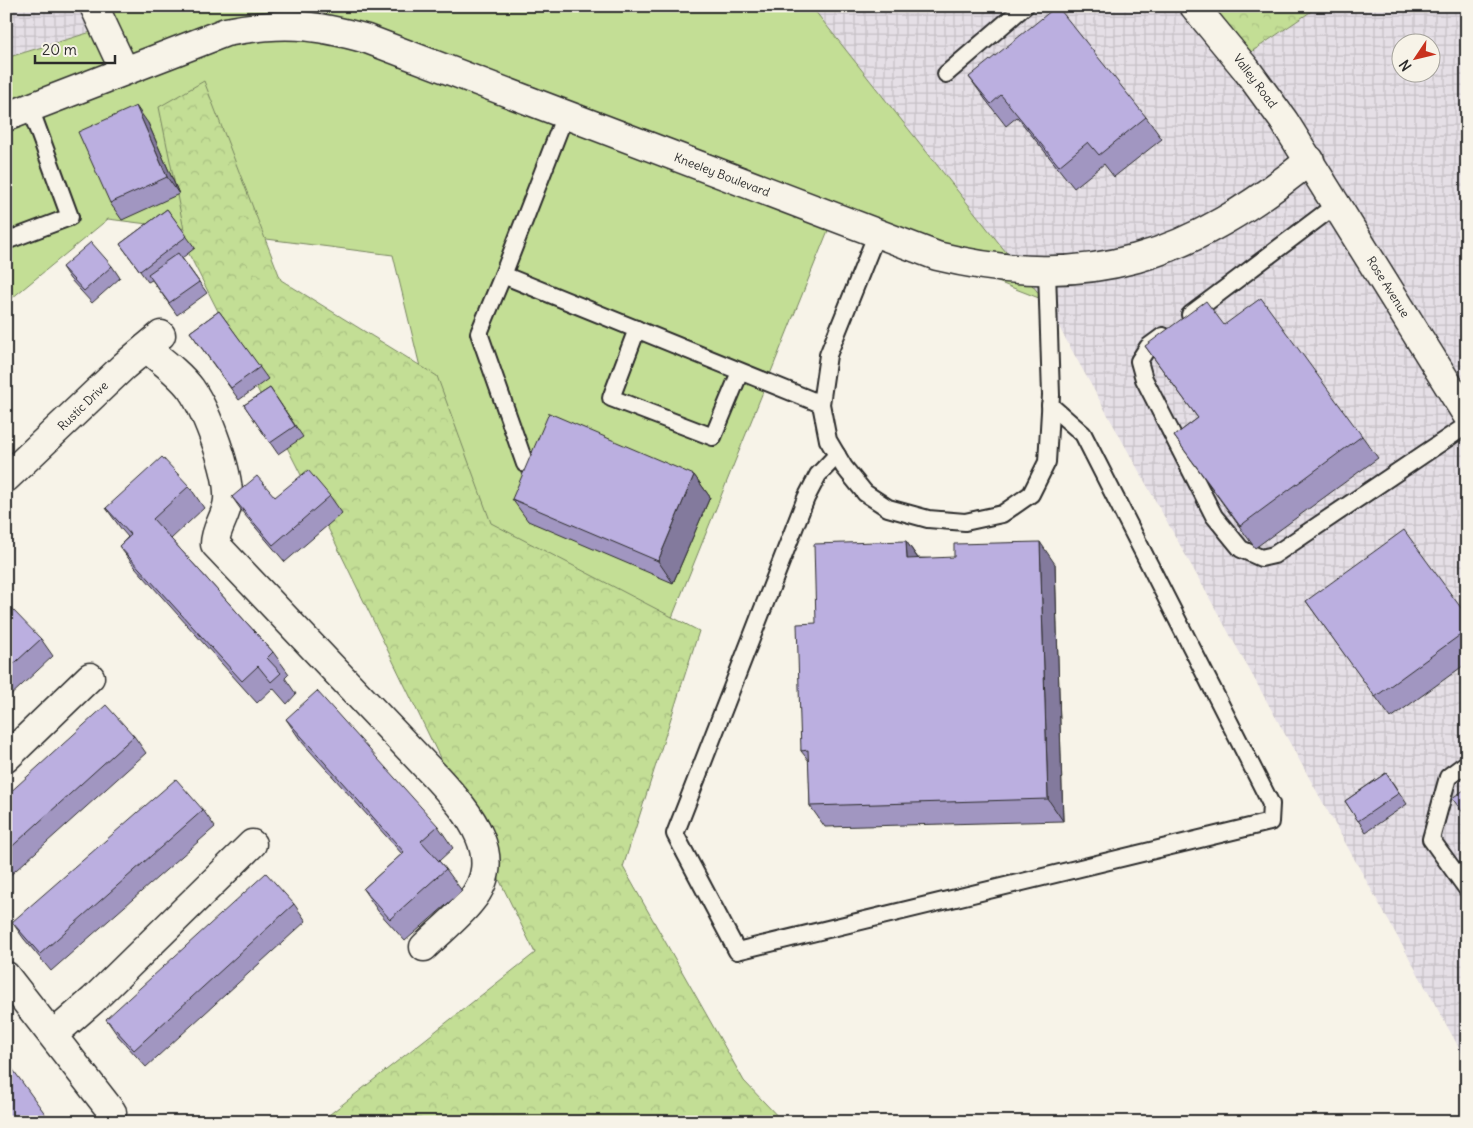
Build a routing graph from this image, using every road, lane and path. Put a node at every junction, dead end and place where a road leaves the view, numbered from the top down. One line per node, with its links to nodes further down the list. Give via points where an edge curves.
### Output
1 (94, 6): 4 (street)
2 (1025, 6): 5 (lane)
3 (1194, 6): 8 (street, Valley Road, via 1246,69)
4 (124, 70): 6 (street, Kneeley Boulevard); 7 (street, Kneeley Boulevard, via 226,32 260,25 297,24 333,29 367,39)
5 (946, 74)
6 (18, 112): 11 (lane, via 70,217)
7 (565, 115): 10 (street, Kneeley Boulevard); 13 (lane)
8 (1310, 160): 9 (street, Rose Avenue); 12 (street, Kneeley Boulevard, via 1271,191 1186,242 1148,256 1112,264)
9 (1337, 204): 18 (street, Rose Avenue); 19 (lane, via 1148,348 1139,361 1144,379 1214,516 1241,549 1261,558 1274,555)
10 (877, 233): 12 (street, Kneeley Boulevard, via 937,256 973,265); 16 (lane, via 828,355)
11 (6, 240)
12 (1047, 271): 17 (lane)
13 (504, 275): 14 (lane); 21 (lane, via 479,333)
14 (637, 329): 15 (lane); 15 (lane, via 611,398 713,437)
15 (740, 372): 16 (lane)
16 (821, 404): 20 (lane, via 828,440)
17 (1050, 405): 20 (lane, via 1047,462 1031,494 1002,514 965,522 928,519 888,508 864,493); 20 (lane, via 1083,434 1270,804 1270,822 737,951 675,834 806,498 818,475)
18 (1467, 415)
19 (1467, 425)
20 (837, 455)
21 (525, 464)
22 (6, 478): 28 (street, Rustic Drive, via 154,341 191,390 207,419 225,474 228,500 225,517 215,535 215,544 438,779 472,819 481,839 485,869 480,887 471,901)
23 (90, 677): 24 (street)
24 (6, 758)
25 (1467, 763): 27 (lane, via 1448,777 1430,839)
26 (252, 844): 30 (street)
27 (1467, 889)
28 (424, 947)
29 (6, 976): 30 (street)
30 (53, 1035): 31 (street)
31 (112, 1112)

